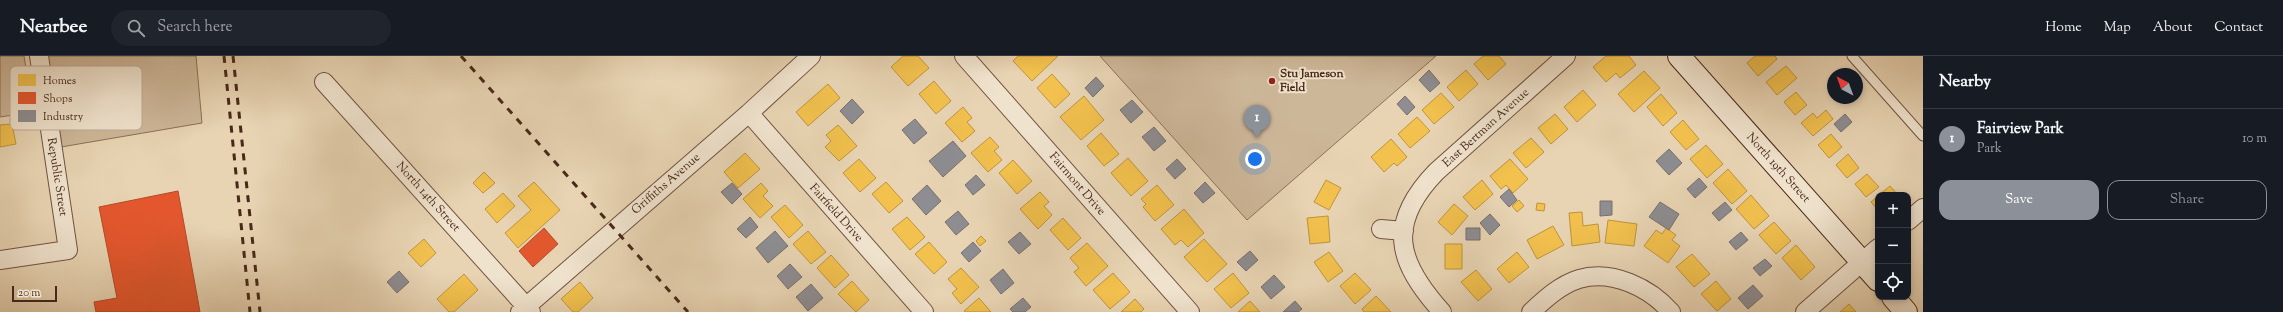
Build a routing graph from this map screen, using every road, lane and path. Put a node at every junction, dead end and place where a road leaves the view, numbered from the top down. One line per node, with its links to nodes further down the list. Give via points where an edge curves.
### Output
1 (39, 56): 7 (street, Republic Street)
2 (811, 56): 9 (street, Griffiths Avenue)
3 (964, 56): 22 (street, Fairmont Drive)
4 (1566, 56): 15 (street, East Bertman Avenue, via 1421,188 1411,204)
5 (1679, 56): 16 (street, North 19th Street)
6 (1852, 56): 11 (lane)
7 (40, 66)
8 (324, 82): 20 (street, North 14th Street)
9 (749, 113): 20 (street, Griffiths Avenue); 21 (street, Fairfield Drive)
10 (50, 130): 17 (street, Republic Street, via 68,250)
11 (1923, 136)
12 (1923, 208): 13 (street)
13 (1911, 219)
14 (1381, 229): 15 (street)
15 (1404, 231): 23 (street, East Bertman Avenue, via 1402,245 1416,282)
16 (1870, 254): 18 (street, North 19th Street); 26 (street)
17 (0, 260)
18 (1875, 270)
19 (1896, 300): 27 (street)
20 (526, 310)
21 (924, 312)
22 (1190, 312)
23 (1442, 312)
24 (1531, 312): 25 (street, via 1560,288 1580,279 1596,277 1626,281 1640,287)
25 (1671, 312)
26 (1805, 312)
27 (1906, 312)

